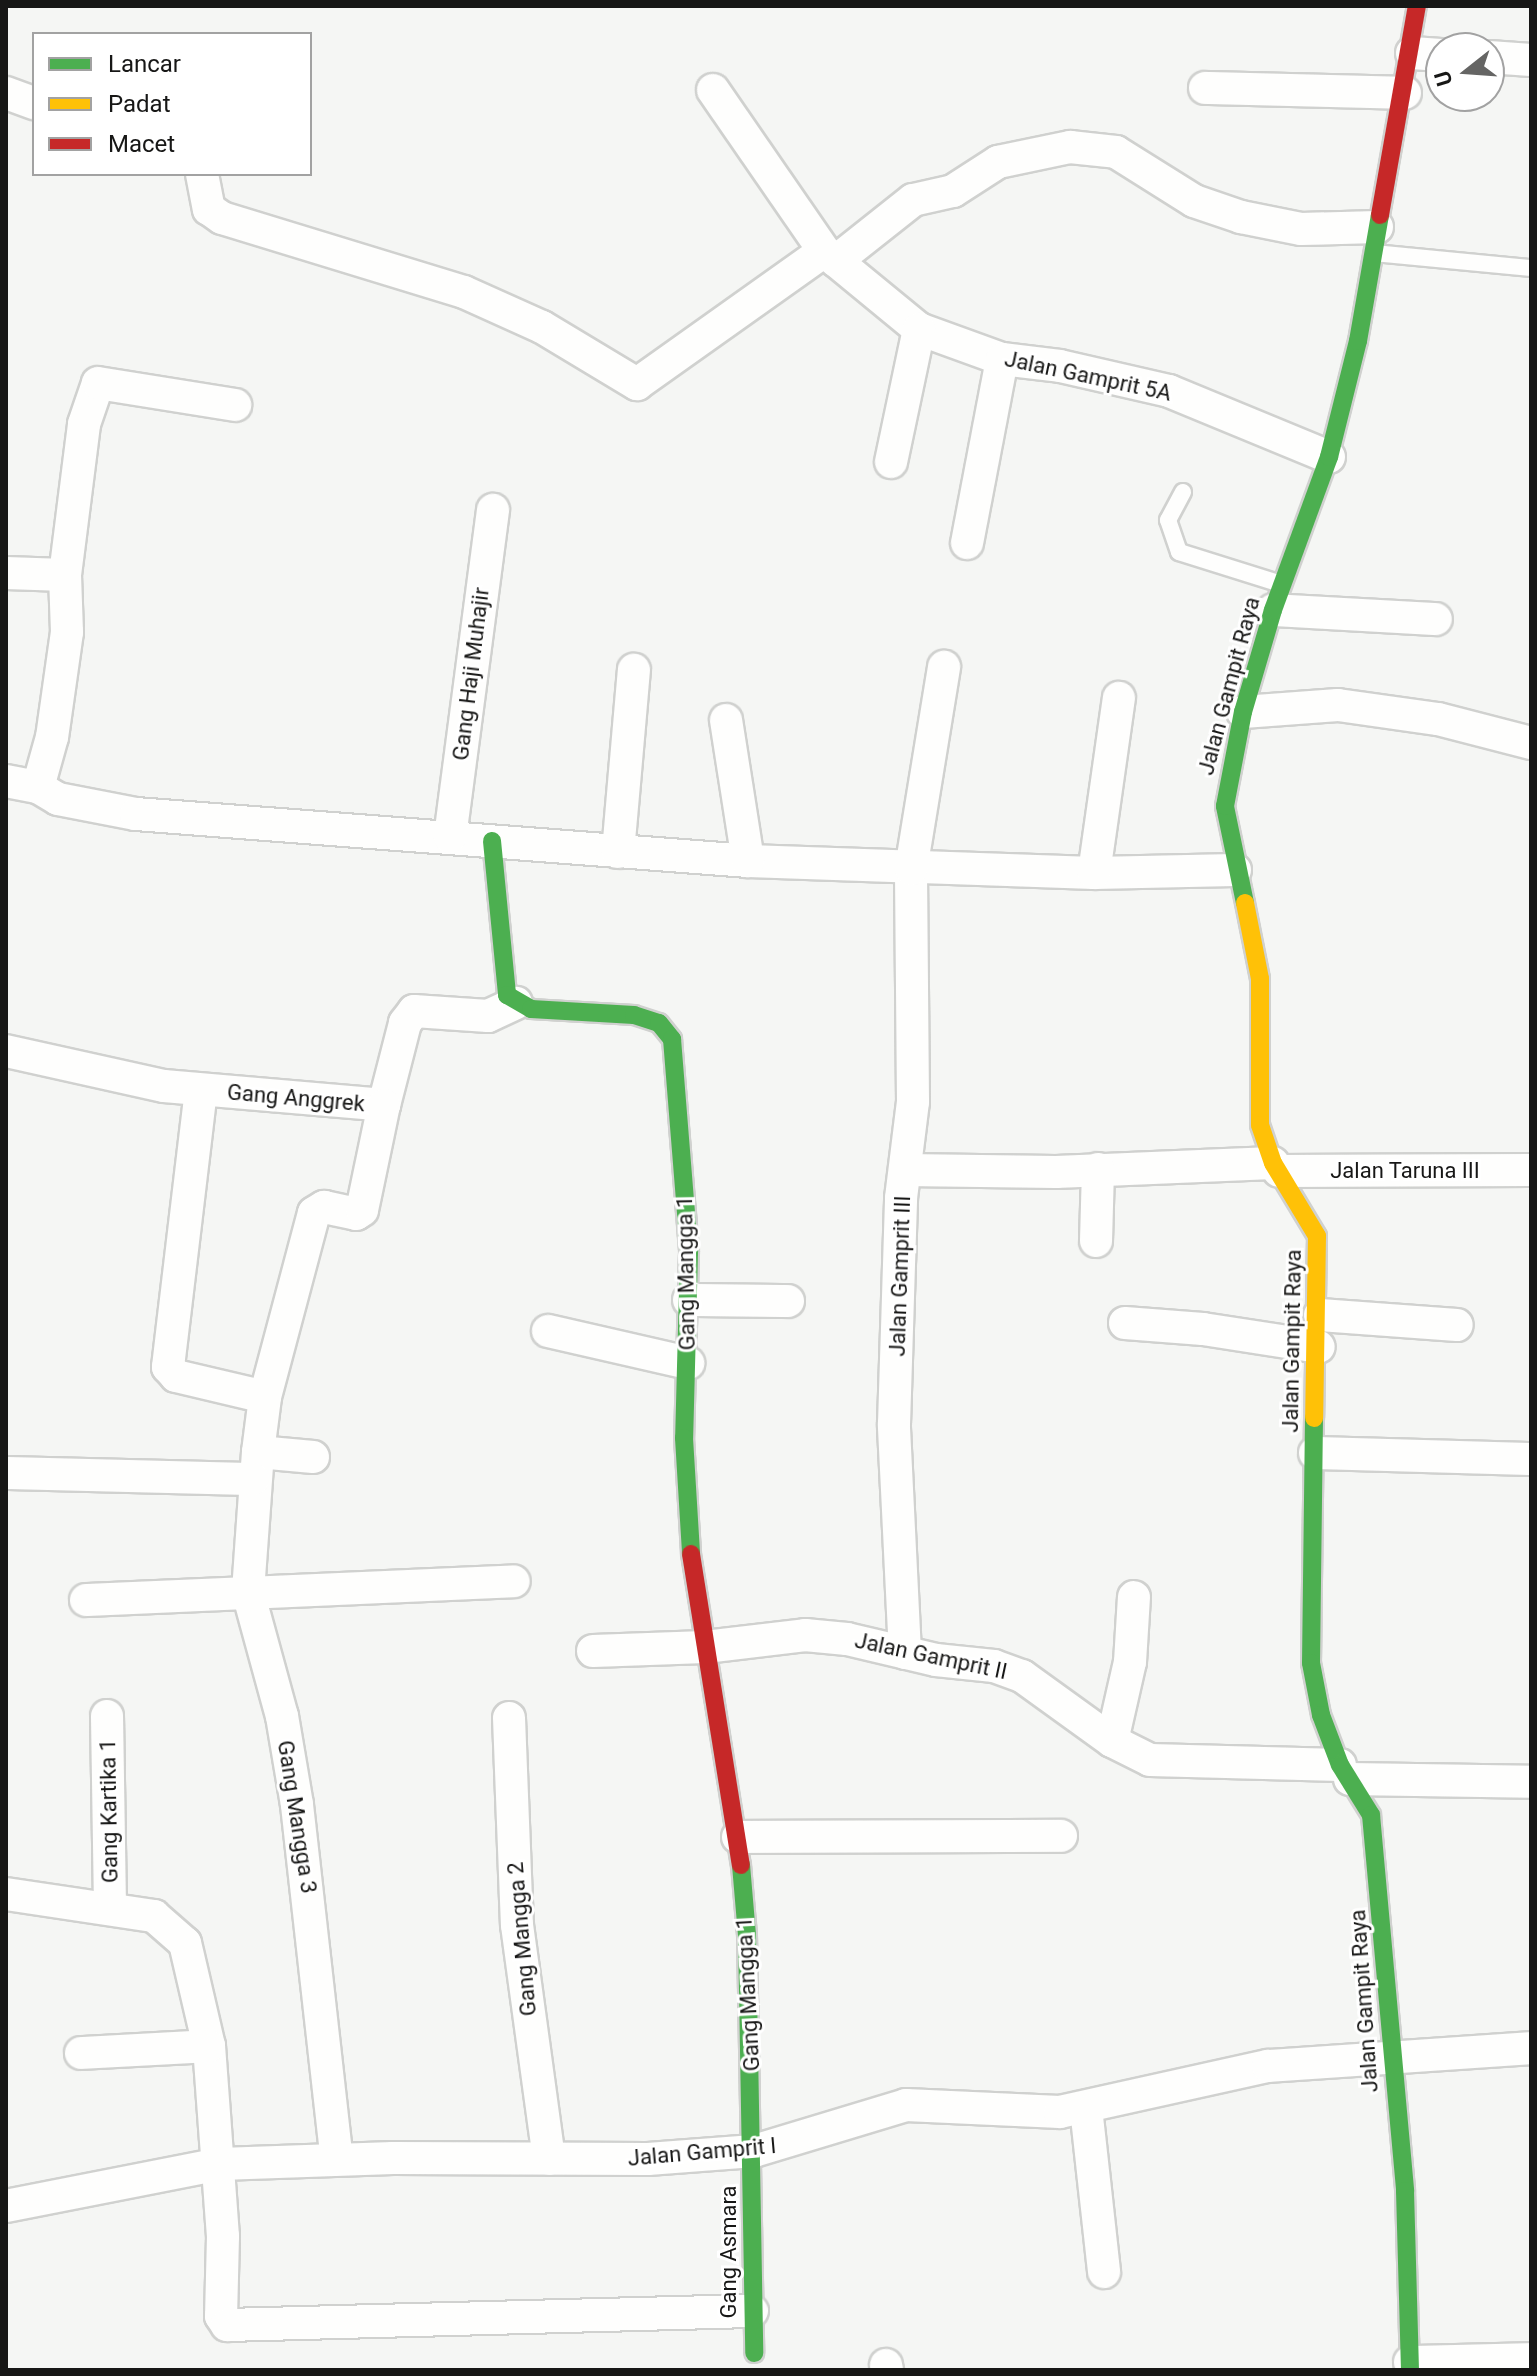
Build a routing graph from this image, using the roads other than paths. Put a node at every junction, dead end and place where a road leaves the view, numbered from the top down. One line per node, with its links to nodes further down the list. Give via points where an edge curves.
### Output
1 (1417, 6): 2 (street, Jalan Gampit Raya)
2 (1425, 49)
3 (1425, 56): 9 (street, Jalan Gampit Raya)
4 (1505, 58): 5 (street)
5 (1531, 60)
6 (1205, 88): 9 (street)
7 (713, 90): 13 (street, Jalan Gamprit 5A)
8 (6, 93): 10 (street)
9 (1405, 93): 12 (street, Jalan Gampit Raya)
10 (32, 102)
11 (202, 176): 13 (street, via 209,209 222,218 464,292 542,327 637,384)
12 (1374, 240): 13 (street, via 1241,217 1194,201 1116,152 1070,147 998,162 953,191 913,200); 14 (lane); 18 (street, Jalan Gampit Raya, via 1358,341)
13 (830, 256): 15 (street, Jalan Gamprit 5A)
14 (1531, 268)
15 (919, 329): 16 (street, Jalan Gamprit 5A); 19 (street)
16 (1002, 359): 18 (street, Jalan Gamprit 5A, via 1060,366 1169,391); 22 (street)
17 (235, 405): 24 (street, via 98,383 84,424)
18 (1329, 457): 25 (street, Jalan Gampit Raya)
19 (891, 462)
20 (1183, 492): 25 (lane, via 1168,520 1179,552)
21 (493, 510): 35 (street, Gang Haji Muhajir)
22 (967, 543)
23 (6, 573): 24 (street)
24 (65, 575): 34 (street, via 67,632 52,737)
25 (1278, 597): 26 (street); 30 (street, Jalan Gampit Raya)
26 (1436, 619)
27 (944, 667): 39 (street)
28 (634, 670): 37 (street)
29 (1119, 698): 41 (street)
30 (1243, 712): 32 (street, via 1338,705 1438,719); 40 (street, Jalan Gampit Raya, via 1225,806)
31 (726, 720): 38 (street)
32 (1531, 743)
33 (6, 781): 34 (street)
34 (38, 787): 35 (street, via 58,799 136,814)
35 (450, 837): 36 (street)
36 (492, 841): 37 (street); 42 (street, via 503,986)
37 (618, 852): 38 (street)
38 (748, 861): 39 (street)
39 (911, 869): 41 (street); 48 (street, via 913,1102)
40 (1235, 870): 41 (street); 46 (street, Jalan Gampit Raya, via 1260,979 1260,1125)
41 (1094, 873)
42 (516, 1003): 45 (street, Gang Anggrek, via 488,1016 414,1011 405,1023); 51 (street, Gang Mangga 1, via 531,1009 634,1015 659,1023 672,1039)
43 (6, 1051): 44 (street, Gang Anggrek)
44 (201, 1090): 45 (street, Gang Anggrek); 59 (street, via 168,1367 176,1376)
45 (384, 1105): 59 (street, Gang Mangga 3, via 362,1210 356,1214 324,1207 314,1213)
46 (1276, 1167): 47 (street, Jalan Gamprit III); 49 (street, Jalan Taruna III); 53 (street, Jalan Gampit Raya, via 1317,1236)
47 (1098, 1169): 48 (street, Jalan Gamprit III); 50 (street)
48 (905, 1170): 71 (street, Jalan Gamprit III, via 894,1424)
49 (1531, 1170)
50 (1096, 1241)
51 (689, 1300): 52 (street); 58 (street, Gang Mangga 1)
52 (788, 1301)
53 (1320, 1315): 55 (street); 57 (street, Jalan Gampit Raya)
54 (1125, 1323): 57 (street)
55 (1457, 1325)
56 (548, 1331): 58 (street)
57 (1319, 1347): 60 (street, Jalan Gampit Raya)
58 (688, 1363): 69 (street, Gang Mangga 1, via 684,1438 693,1587)
59 (265, 1397): 63 (street, Gang Mangga 3)
60 (1315, 1453): 62 (street); 75 (street, Jalan Gampit Raya, via 1311,1663 1321,1715)
61 (313, 1457): 63 (street)
62 (1531, 1459)
63 (255, 1466): 64 (street); 66 (street, Gang Mangga 3)
64 (6, 1473)
65 (514, 1581): 66 (street)
66 (248, 1592): 68 (street); 87 (street, Gang Mangga 3, via 282,1716 297,1805)
67 (1134, 1597): 74 (street, via 1130,1662)
68 (86, 1600)
69 (705, 1647): 70 (street, Jalan Gamprit II); 71 (street, Jalan Gamprit II, via 805,1635 861,1641); 78 (street, Gang Mangga 1)
70 (593, 1651)
71 (905, 1653): 74 (street, Jalan Gamprit II, via 994,1666 1022,1676)
72 (107, 1716): 80 (street, Gang Kartika 1)
73 (509, 1718): 88 (street, Gang Mangga 2, via 517,1925)
74 (1112, 1741): 75 (street, Jalan Gamprit II, via 1163,1761)
75 (1345, 1772): 76 (street, Jalan Gamprit II); 84 (street, Jalan Gampit Raya, via 1371,1815 1386,1949)
76 (1531, 1782)
77 (1061, 1836): 78 (street)
78 (738, 1837): 86 (street, Gang Mangga 1, via 748,1950)
79 (6, 1894): 80 (street)
80 (110, 1907): 81 (street, via 154,1916 185,1943)
81 (209, 2046): 83 (street); 89 (street)
82 (1531, 2048): 84 (street, Jalan Gamprit I)
83 (81, 2053)
84 (1390, 2058): 85 (street, Jalan Gamprit I, via 1268,2066); 95 (street, Jalan Gampit Raya, via 1405,2191)
85 (1086, 2108): 86 (street, Jalan Gamprit I, via 1038,2112 906,2105); 91 (street)
86 (754, 2151): 88 (street, Jalan Gamprit I); 92 (street, Gang Asmara)
87 (337, 2159): 88 (street, Jalan Gamprit I); 89 (street, Jalan Gamprit I)
88 (549, 2159)
89 (220, 2164): 90 (street, Jalan Gamprit I); 92 (street, via 221,2316 233,2329)
90 (6, 2206)
91 (1104, 2272)
92 (752, 2311): 93 (street, Gang Asmara)
93 (754, 2353)
94 (1531, 2359): 95 (street)
95 (1410, 2366)

